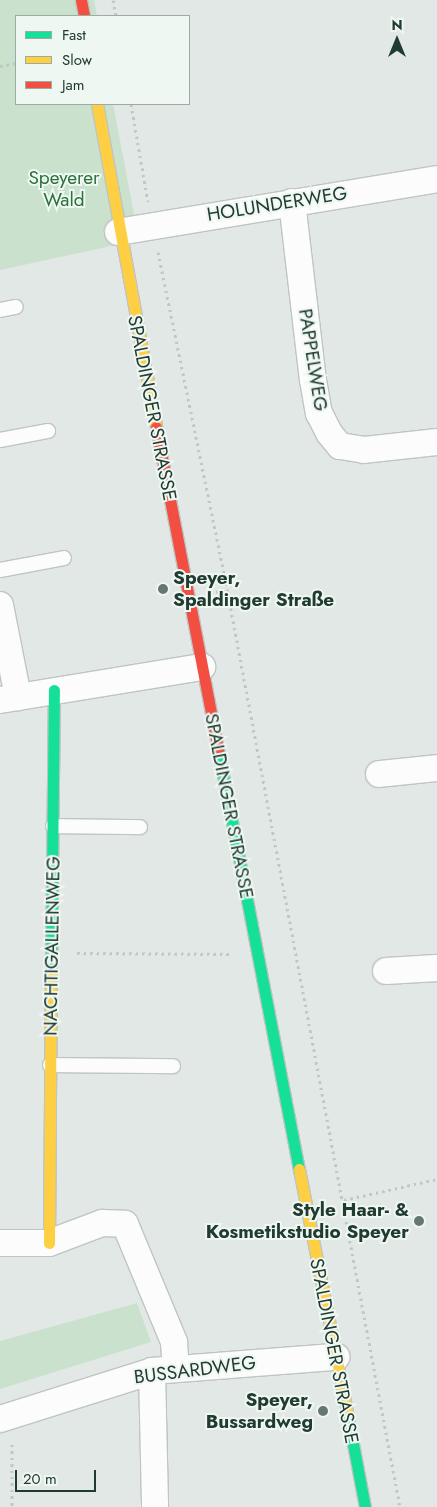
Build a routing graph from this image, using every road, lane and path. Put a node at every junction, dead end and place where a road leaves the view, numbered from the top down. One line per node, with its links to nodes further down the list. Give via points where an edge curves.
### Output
1 (82, 0): 3 (street)
2 (113, 0): 4 (path)
3 (84, 15)
4 (116, 15)
5 (15, 63): 6 (path)
6 (0, 66)
7 (98, 105): 12 (street, SPALDINGER STRASSE)
8 (131, 105): 11 (path)
9 (437, 180): 10 (street, HOLUNDERWEG)
10 (292, 202): 11 (street, HOLUNDERWEG); 17 (street, PAPPELWEG, via 318,413 329,434 340,446 364,450)
11 (152, 225): 12 (street, HOLUNDERWEG); 35 (path, via 228,589)
12 (118, 232): 21 (street, SPALDINGER STRASSE)
13 (16, 307): 14 (lane)
14 (0, 310)
15 (48, 431): 16 (lane)
16 (0, 440)
17 (437, 442)
18 (64, 558): 19 (lane)
19 (0, 570)
20 (0, 605): 23 (street)
21 (202, 667): 22 (street); 38 (street, SPALDINGER STRASSE)
22 (54, 690): 23 (street); 26 (street, NACHTIGALLENWEG)
23 (9, 698)
24 (437, 768): 25 (street)
25 (379, 774)
26 (53, 826): 27 (lane); 28 (street, NACHTIGALLENWEG)
27 (140, 827)
28 (52, 952): 29 (path); 32 (street, NACHTIGALLENWEG)
29 (243, 955)
30 (437, 968): 31 (street)
31 (386, 971)
32 (50, 1065): 33 (lane); 37 (street, NACHTIGALLENWEG)
33 (173, 1066)
34 (437, 1179): 35 (path)
35 (344, 1200): 44 (path)
36 (0, 1243): 37 (street)
37 (49, 1243): 39 (street, via 102,1223 125,1224 174,1342)
38 (336, 1357): 39 (street, BUSSARDWEG); 43 (street, SPALDINGER STRASSE)
39 (164, 1370): 40 (street, BUSSARDWEG); 42 (street)
40 (6, 1418): 41 (path)
41 (12, 1507)
42 (155, 1507)
43 (365, 1507)
44 (400, 1507)

